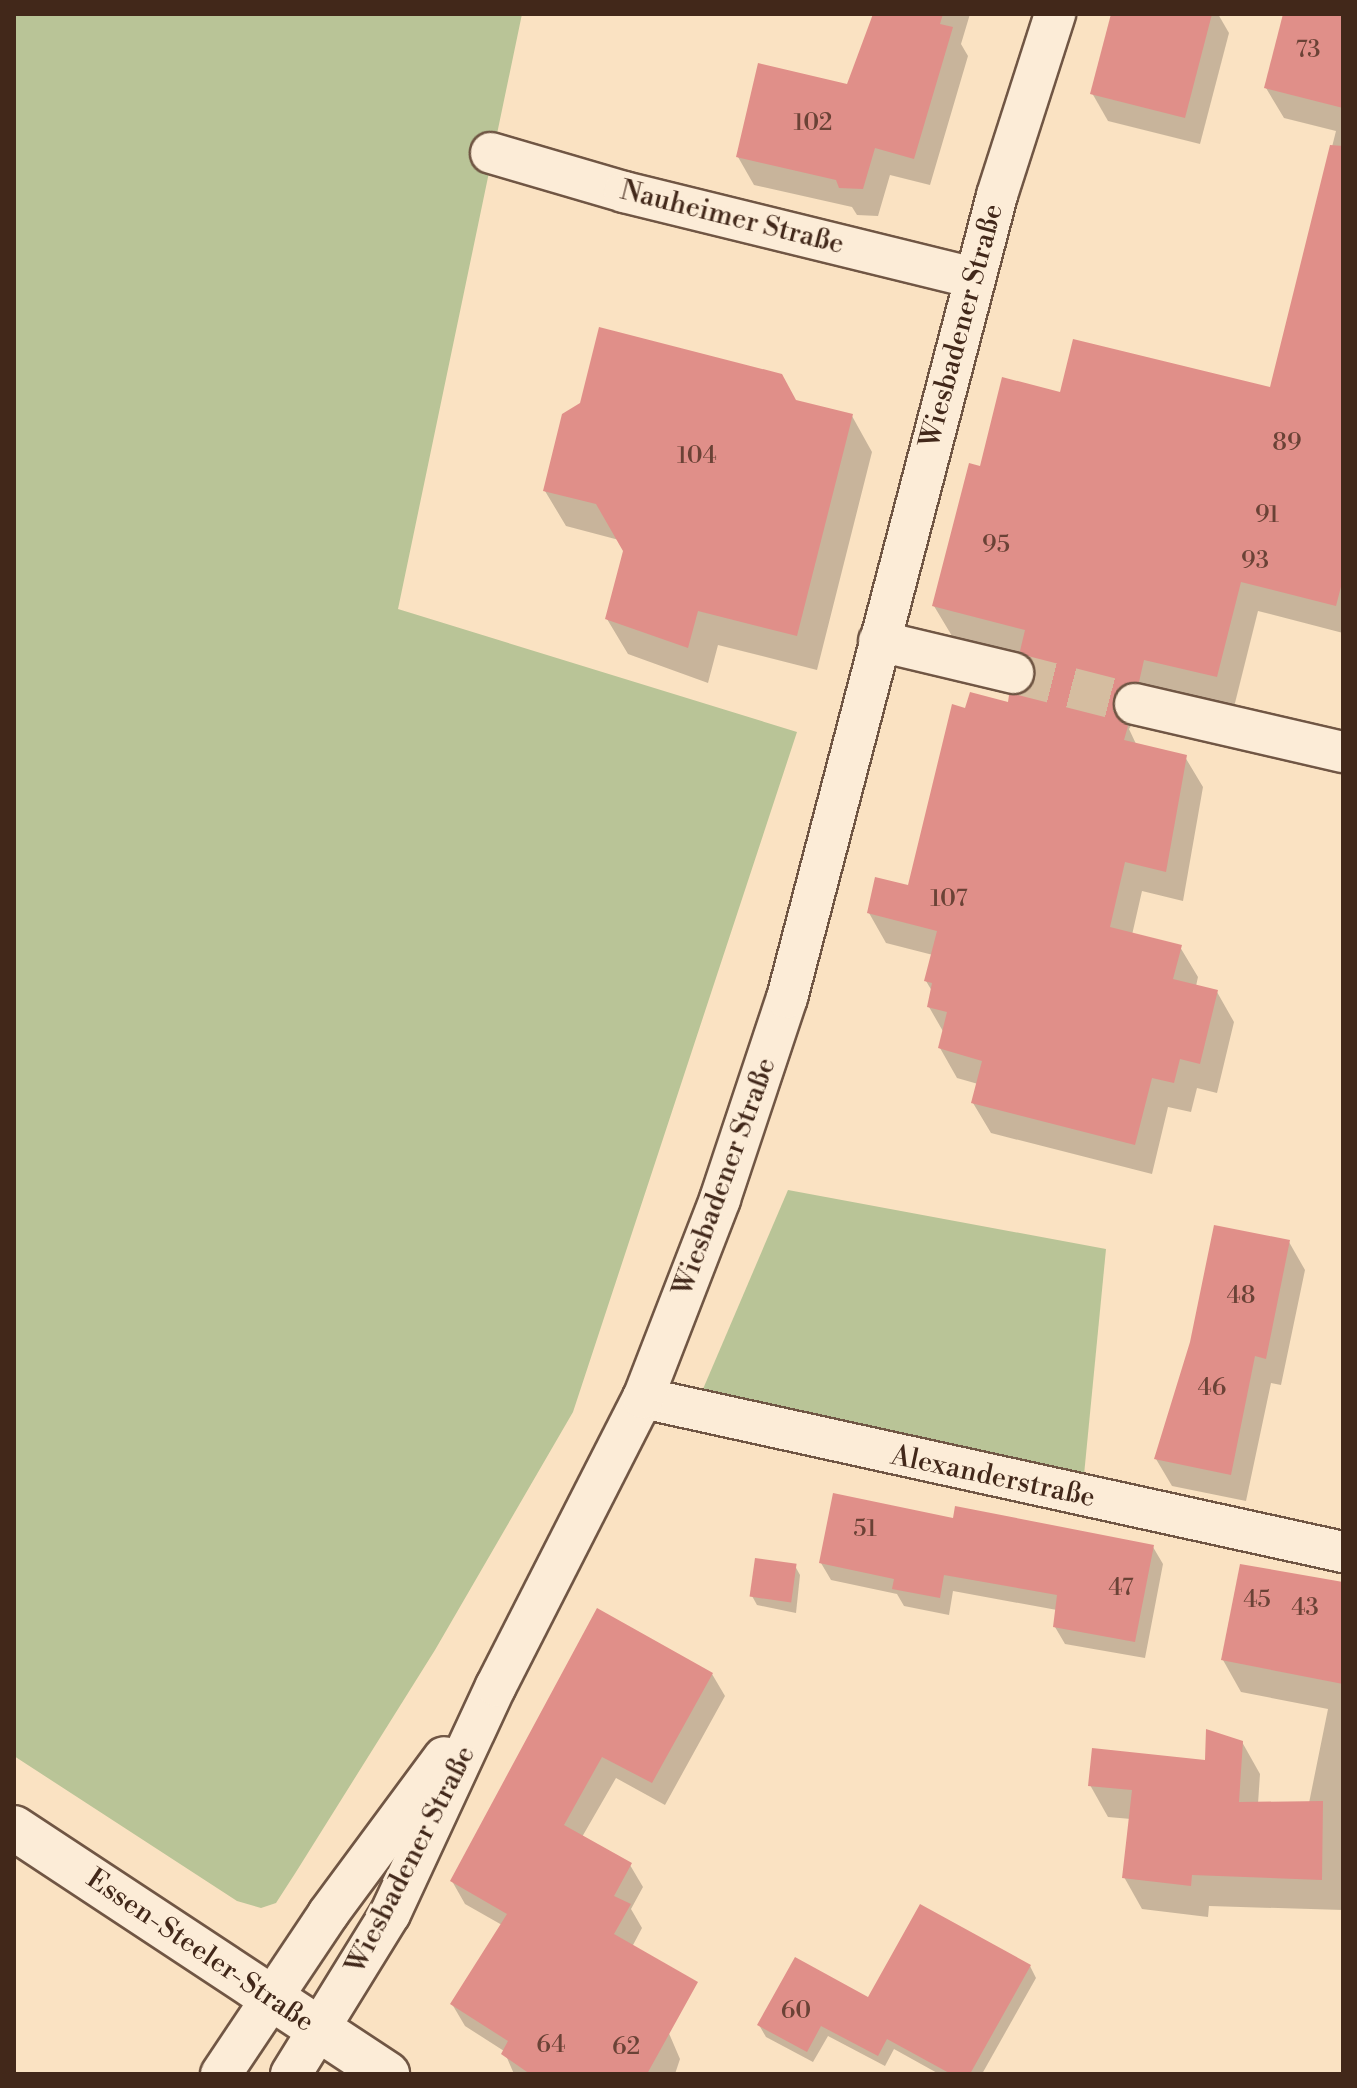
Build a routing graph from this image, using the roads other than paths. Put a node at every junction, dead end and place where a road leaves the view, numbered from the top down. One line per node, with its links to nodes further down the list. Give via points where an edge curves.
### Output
1 (1055, 14): 3 (street, Wiesbadener Straße)
2 (491, 153): 3 (street, Nauheimer Straße, via 624,192)
3 (974, 278): 4 (street, Wiesbadener Straße)
4 (879, 641): 5 (street); 8 (street, Wiesbadener Straße, via 787,998 720,1199)
5 (1013, 673)
6 (1135, 704): 7 (street)
7 (1343, 752)
8 (643, 1398): 9 (street, Alexanderstraße); 10 (street, Wiesbadener Straße)
9 (1343, 1552)
10 (496, 1686): 12 (street, Wiesbadener Straße); 13 (street, Wiesbadener Straße, via 390,1914)
11 (14, 1828): 12 (main road, Essen-Steeler-Straße)
12 (271, 2000): 13 (main road, Essen-Steeler-Straße); 14 (street, Wiesbadener Straße)
13 (319, 2030): 15 (street, Wiesbadener Straße); 16 (main road, Essen-Steeler-Straße)
14 (221, 2074)
15 (291, 2074)
16 (387, 2074)

